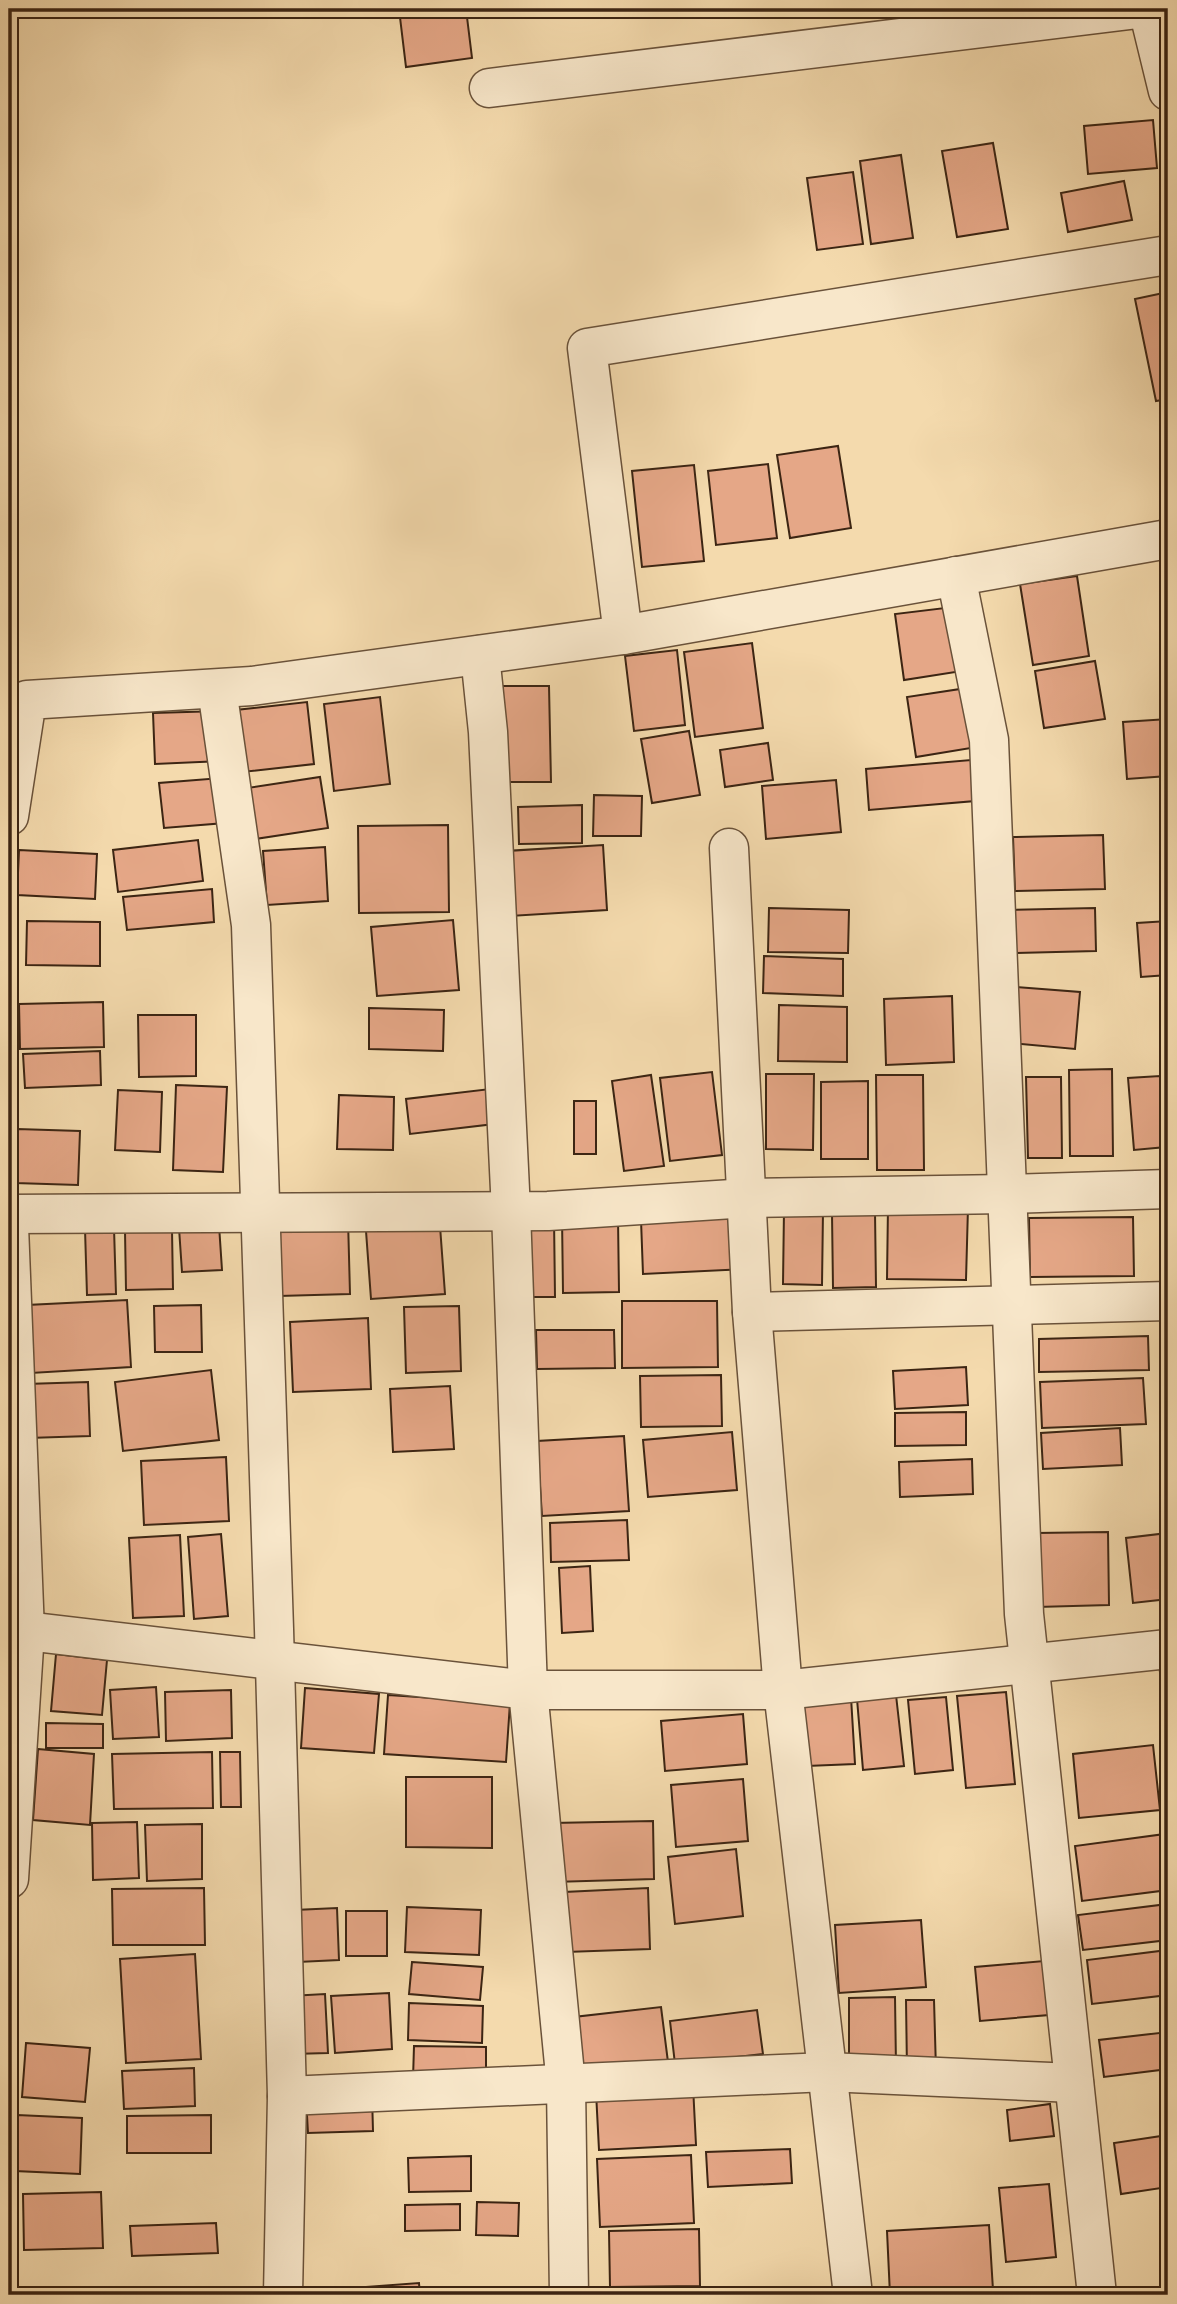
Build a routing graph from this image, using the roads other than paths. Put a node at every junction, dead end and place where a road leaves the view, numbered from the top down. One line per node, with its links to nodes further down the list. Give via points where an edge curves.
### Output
1 (1139, 9): 3 (street)
2 (1148, 9): 4 (street)
3 (489, 88)
4 (1168, 91)
5 (1168, 255): 8 (street, via 587,348)
6 (1168, 539): 7 (street)
7 (956, 576): 8 (street); 14 (street, via 989,740)
8 (623, 635): 9 (street)
9 (480, 655): 10 (street); 16 (street, via 488,732)
10 (217, 689): 11 (street, via 27,700); 17 (street, via 251,925)
11 (9, 816)
12 (729, 848): 15 (street)
13 (1168, 1189): 14 (street)
14 (1006, 1194): 15 (street); 21 (street)
15 (748, 1198): 16 (street); 22 (street)
16 (511, 1211): 17 (street); 27 (street)
17 (261, 1212): 18 (street); 25 (street)
18 (9, 1214)
19 (9, 1226): 23 (street)
20 (1168, 1301): 21 (street)
21 (1011, 1305): 22 (street); 26 (street)
22 (752, 1312): 28 (street)
23 (17, 1630): 25 (street); 29 (street)
24 (1168, 1649): 26 (street)
25 (275, 1661): 27 (street); 33 (street)
26 (1029, 1664): 28 (street); 31 (street)
27 (528, 1690): 28 (street); 32 (street)
28 (783, 1690): 30 (street)
29 (9, 1879)
30 (827, 2071): 31 (street); 32 (street); 36 (street)
31 (1074, 2083): 37 (street)
32 (566, 2085): 33 (street); 35 (street)
33 (287, 2096): 34 (street)
34 (283, 2295)
35 (569, 2295)
36 (853, 2295)
37 (1097, 2295)

